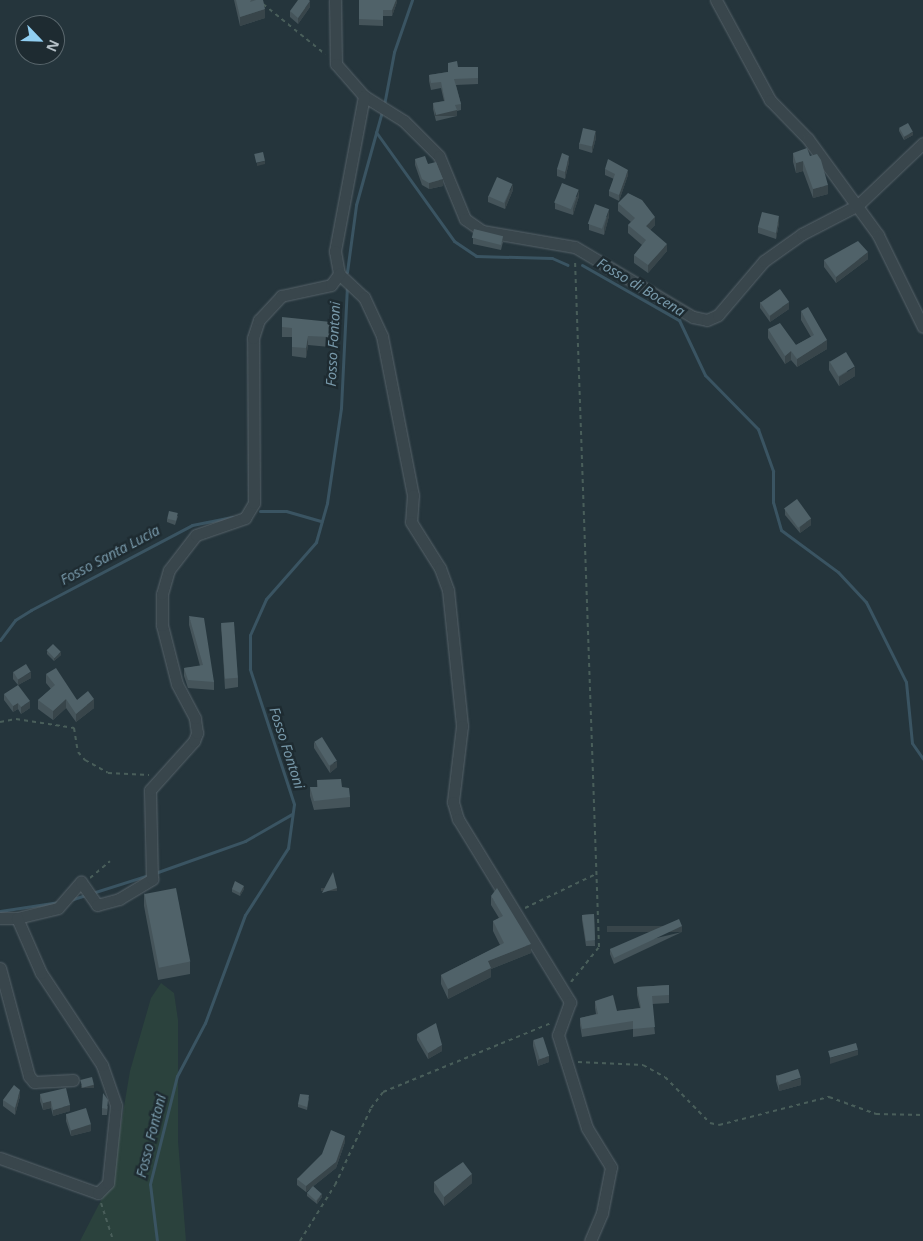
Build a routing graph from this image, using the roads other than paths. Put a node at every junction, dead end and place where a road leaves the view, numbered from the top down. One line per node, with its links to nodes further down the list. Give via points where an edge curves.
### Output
1 (335, 0): 3 (street, via 336,64)
2 (716, 0): 5 (street, via 770,100 808,139)
3 (364, 96): 5 (street, via 392,112 439,156 465,218 482,231 575,247 693,317 707,320 718,315 764,261 802,234); 6 (street, via 335,251)
4 (923, 143): 5 (street)
5 (858, 205): 7 (street)
6 (339, 274): 9 (street, via 331,285 281,296 259,320 253,338 254,503 245,518 196,535 169,570 162,594 162,625 172,667 195,718 196,733 194,741 158,776 150,790 152,879 119,899 96,905 81,882 58,908); 13 (street, via 364,297 382,336 413,495 411,522 440,568 448,590 462,726 453,802 507,900 518,910 548,971 570,1002 568,1012 557,1029 588,1128 611,1167 604,1207)
7 (923, 327)
8 (0, 918): 9 (street)
9 (17, 918): 12 (street, via 41,973 102,1065 116,1105 108,1183 98,1193)
10 (0, 968): 11 (street, via 29,1076 34,1082)
11 (73, 1080)
12 (0, 1158)
13 (590, 1241)

